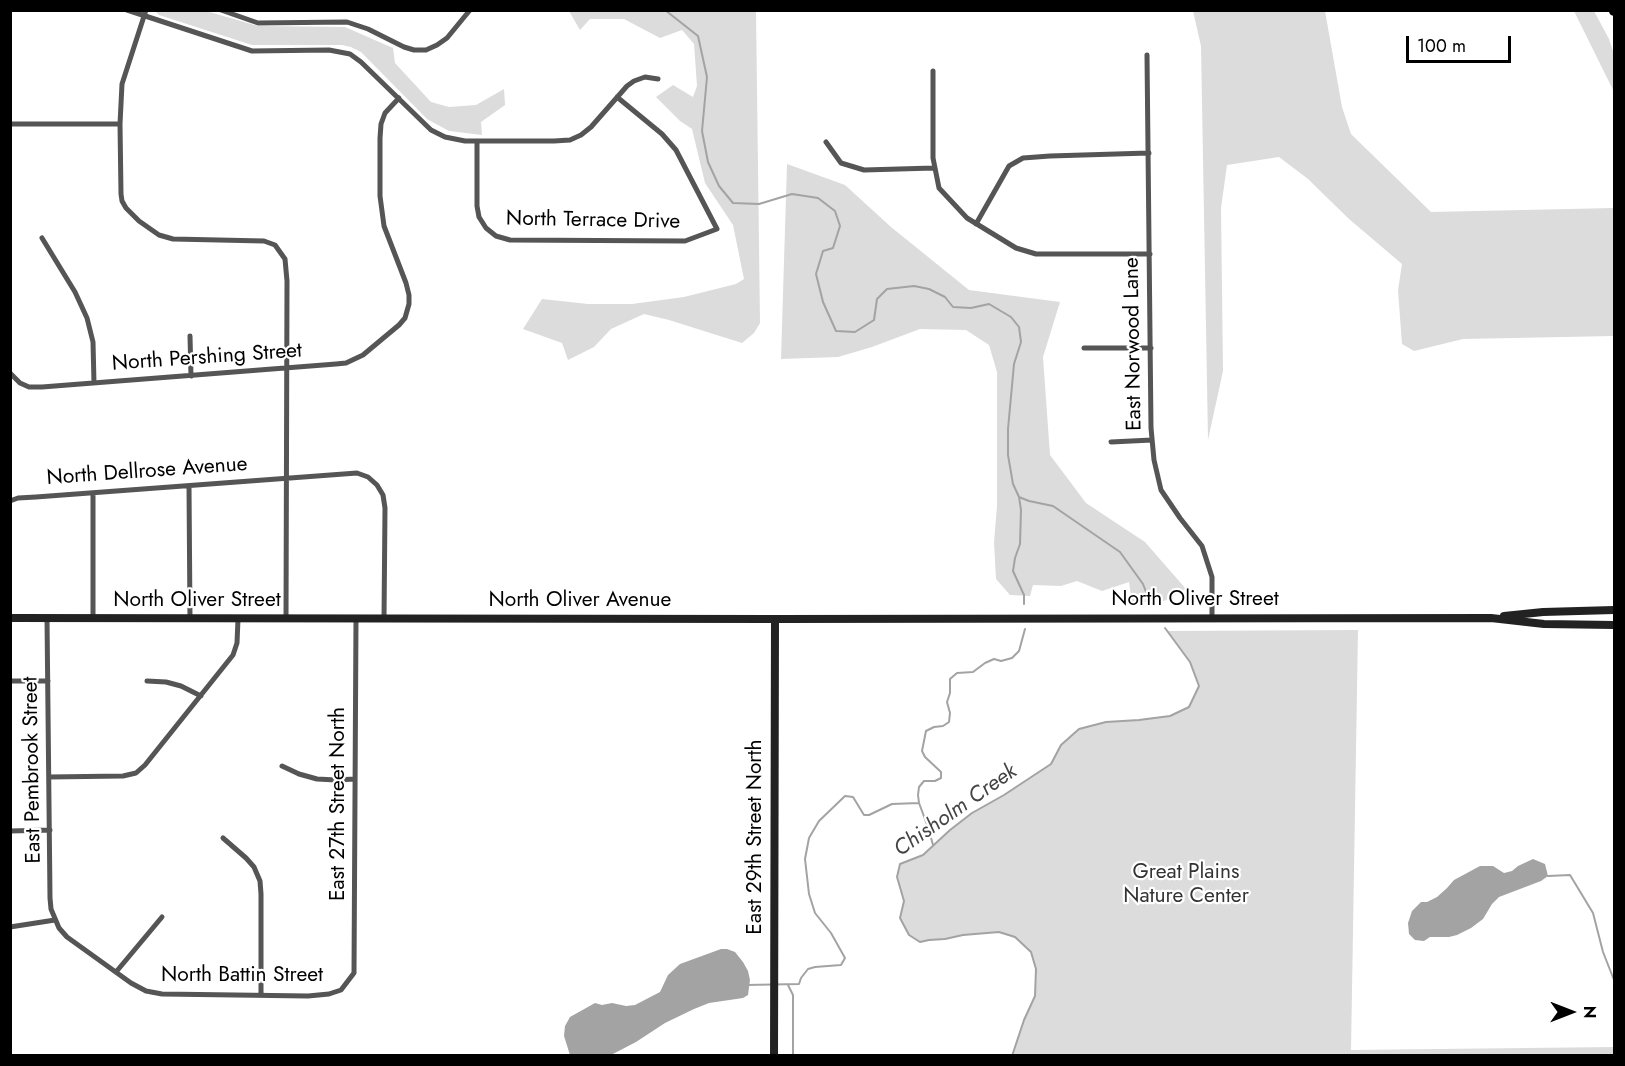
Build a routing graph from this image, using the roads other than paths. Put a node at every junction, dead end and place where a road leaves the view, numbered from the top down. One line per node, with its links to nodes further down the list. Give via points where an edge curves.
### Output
1 (127, 10): 4 (street)
2 (221, 10): 3 (street, via 258,22 347,22 420,50 447,38)
3 (470, 10)
4 (145, 13): 9 (street, via 252,51 329,50 350,54); 11 (street, via 122,84)
5 (1148, 55): 14 (street, East Norwood Lane)
6 (933, 71): 15 (street)
7 (658, 79): 8 (street, via 645,77 634,81)
8 (617, 97): 12 (street, via 591,127 570,140); 12 (street, North Terrace Drive, via 676,150 717,229 685,241 510,240 496,236 479,217)
9 (399, 98): 12 (street, via 431,130 445,137); 22 (street, North Pershing Street, via 381,124 380,196 384,226 409,295 405,318 363,356 346,363)
10 (10, 124): 11 (street)
11 (120, 124): 22 (street, via 122,201 145,227 173,238 264,241 274,245 285,259)
12 (477, 141)
13 (826, 142): 15 (street, via 841,163 864,170)
14 (1149, 153): 16 (street, via 1023,158 1009,166); 18 (street, East Norwood Lane)
15 (934, 168): 16 (street, via 939,188)
16 (976, 224): 18 (street, via 1016,248 1036,254)
17 (42, 238): 25 (street, via 87,318 93,342)
18 (1150, 254): 21 (street, East Norwood Lane)
19 (190, 336): 24 (street)
20 (1084, 348): 21 (street)
21 (1150, 348): 26 (street, East Norwood Lane)
22 (287, 368): 24 (street, North Pershing Street); 28 (street)
23 (10, 373): 25 (street, North Pershing Street, via 29,387)
24 (190, 376): 25 (street, North Pershing Street)
25 (94, 383)
26 (1152, 440): 27 (street); 33 (street, East Norwood Lane, via 1161,490 1202,546 1212,577)
27 (1111, 442)
28 (287, 478): 29 (street, North Dellrose Avenue); 40 (street); 42 (street, North Dellrose Avenue, via 357,473 377,484 385,508)
29 (189, 486): 30 (street, North Dellrose Avenue); 38 (street)
30 (93, 493): 31 (street, North Dellrose Avenue); 36 (street)
31 (10, 501)
32 (1614, 610): 37 (main road)
33 (1212, 617): 37 (main road, North Oliver Street); 43 (main road, North Oliver Street)
34 (10, 618): 35 (main road, North Oliver Street)
35 (47, 618): 36 (main road, North Oliver Street); 46 (street, East Pembrook Street)
36 (93, 618): 38 (main road, North Oliver Street)
37 (1491, 618): 44 (main road, North Oliver Street)
38 (190, 619): 39 (main road, North Oliver Street)
39 (238, 619): 40 (main road, North Oliver Street); 48 (street, via 233,656)
40 (286, 619): 41 (main road, North Oliver Street)
41 (356, 619): 42 (main road, North Oliver Street); 51 (street, East 27th Street North)
42 (384, 619): 43 (main road, North Oliver Avenue)
43 (775, 620): 61 (main road, East 29th Street North)
44 (1614, 625)
45 (10, 681): 46 (street)
46 (48, 681): 50 (street, East Pembrook Street)
47 (147, 681): 48 (street, via 174,684)
48 (201, 696): 50 (street, via 136,773)
49 (282, 766): 51 (street, via 317,779)
50 (49, 777): 52 (street, East Pembrook Street)
51 (355, 779): 59 (street, East 27th Street North, via 354,973)
52 (50, 830): 53 (street); 56 (street, East Pembrook Street, via 50,898)
53 (10, 831)
54 (223, 838): 60 (street, via 254,867 260,880)
55 (162, 916): 58 (street)
56 (55, 920): 57 (street); 58 (street, North Battin Street, via 67,937)
57 (10, 927)
58 (116, 972): 60 (street, North Battin Street, via 146,991 162,994)
59 (345, 986): 60 (street, North Battin Street, via 329,994)
60 (261, 995)
61 (774, 1056)

